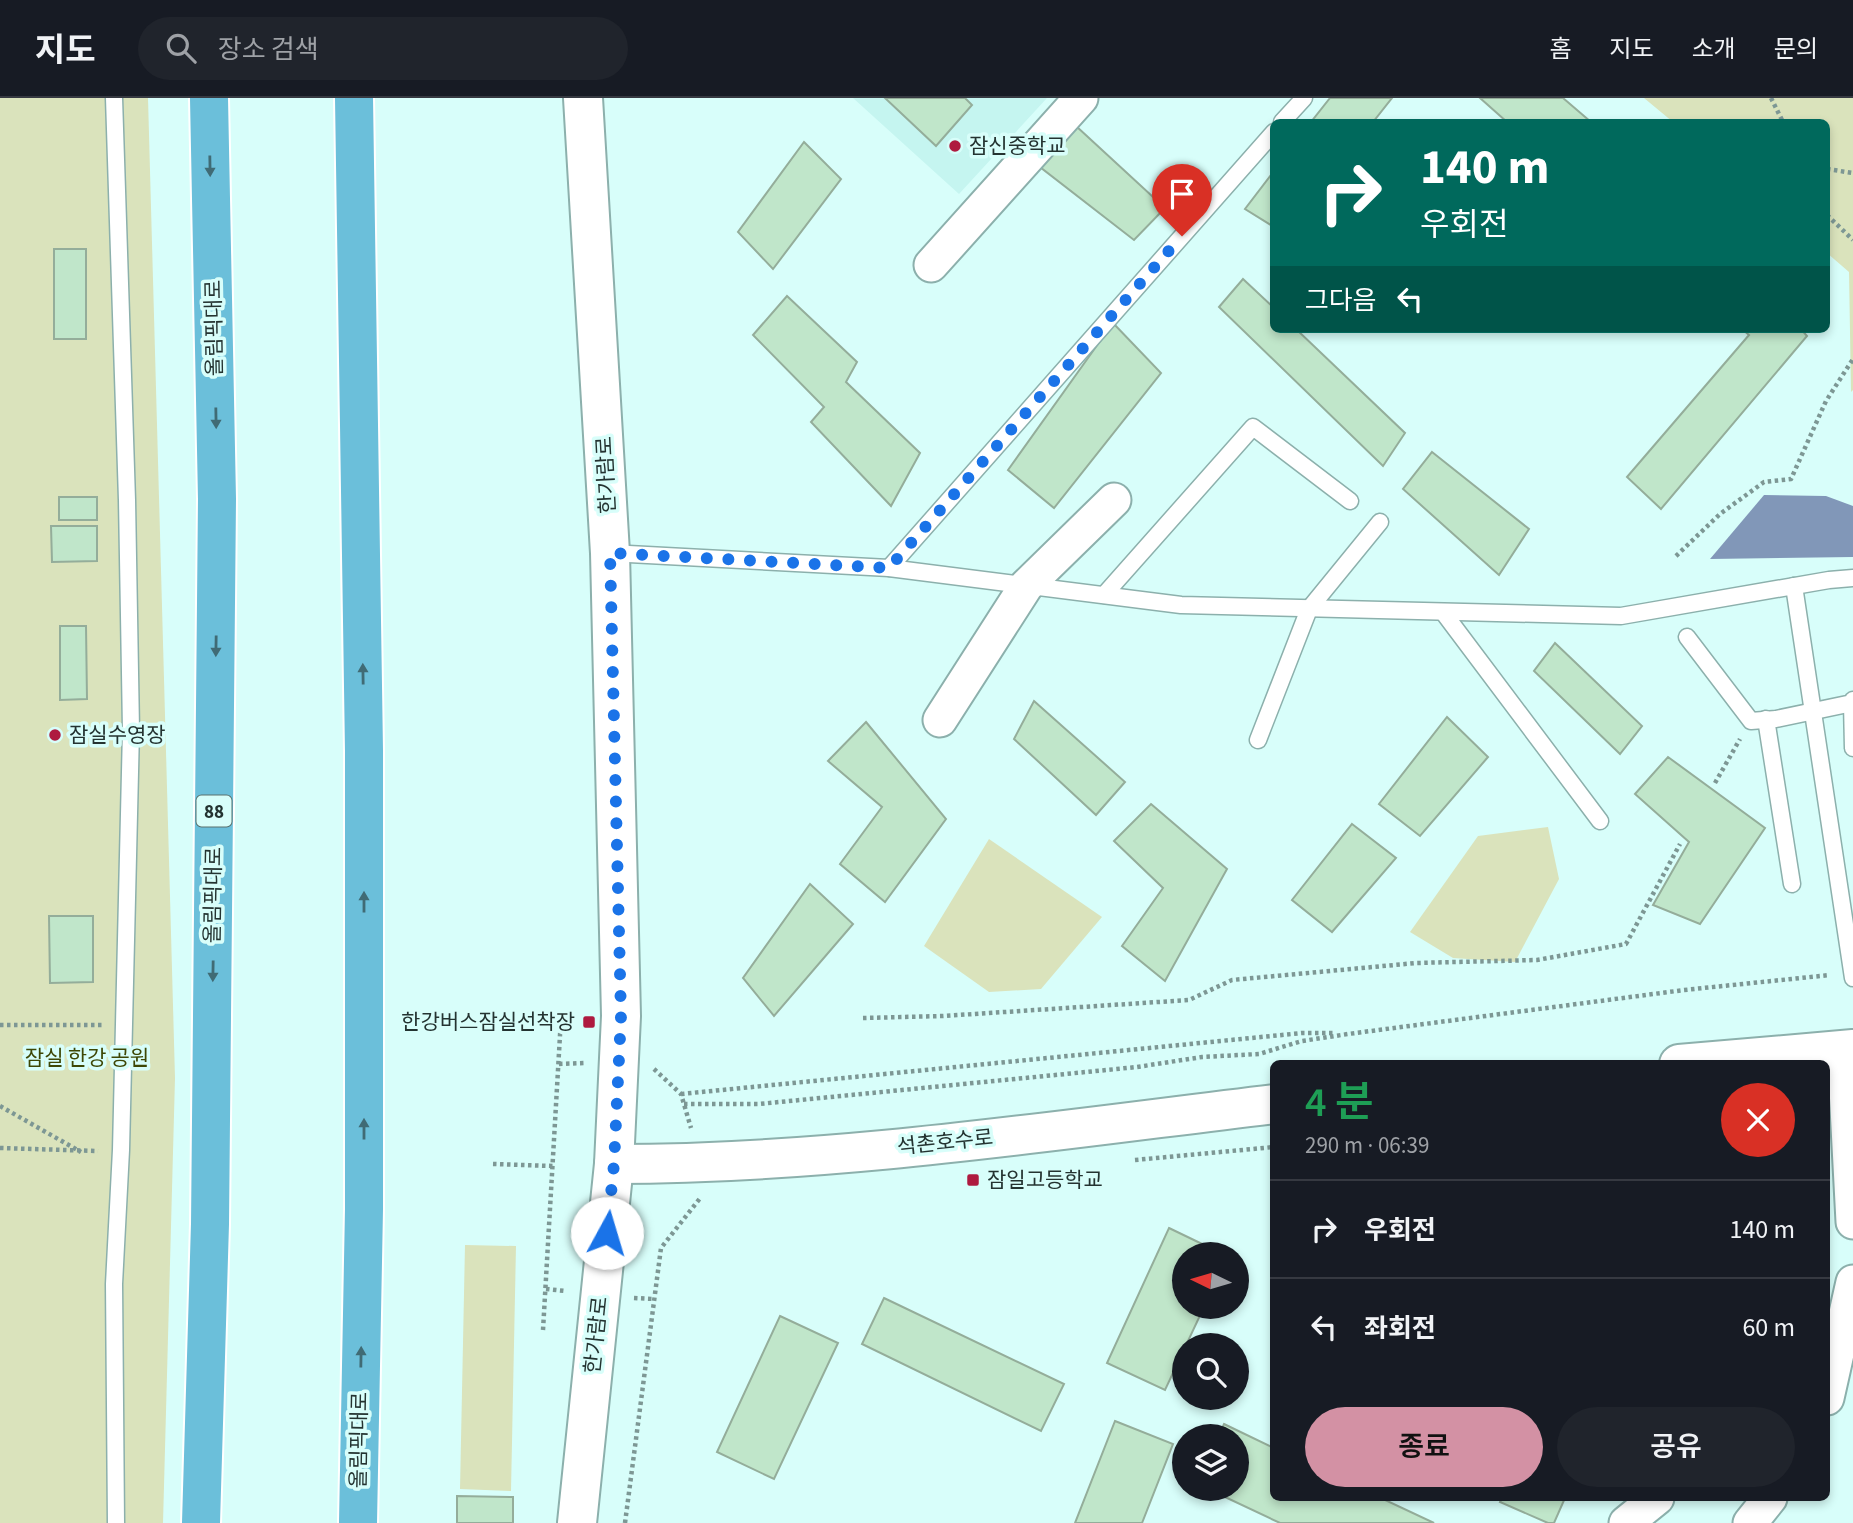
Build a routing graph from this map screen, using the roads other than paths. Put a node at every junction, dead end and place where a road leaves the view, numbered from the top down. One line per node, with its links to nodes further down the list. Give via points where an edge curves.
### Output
1 (114, 98): 40 (lane, via 131,730 114,1284)
2 (209, 98): 41 (highway, 올림픽대로 / 88, one-way to 41, via 217,499 210,1224)
3 (355, 98): 42 (highway, 올림픽대로, one-way to 3, via 364,1209 364,751)
4 (583, 98): 13 (street, 한가람로)
5 (1081, 98): 9 (street)
6 (1304, 98): 7 (lane)
7 (1286, 119)
8 (1270, 137): 14 (lane)
9 (931, 265)
10 (1114, 500): 16 (street)
11 (1350, 501): 18 (lane, via 1253,427)
12 (1380, 522): 19 (lane)
13 (610, 553): 14 (lane); 34 (street, 한가람로, via 621,1016)
14 (889, 568): 16 (lane)
15 (1853, 578): 17 (lane)
16 (1026, 586): 18 (lane); 24 (street)
17 (1794, 586): 20 (lane, via 1621,616); 23 (lane)
18 (1104, 595): 19 (lane, via 1181,606)
19 (1309, 609): 20 (lane); 26 (lane)
20 (1443, 612): 28 (lane)
21 (1687, 638): 25 (lane)
22 (1852, 702): 23 (lane); 27 (lane)
23 (1812, 711): 25 (lane); 30 (lane)
24 (940, 720)
25 (1758, 720): 29 (lane)
26 (1258, 740)
27 (1853, 748)
28 (1600, 821)
29 (1792, 884)
30 (1853, 975)
31 (1849, 1049): 32 (street); 35 (street)
32 (1770, 1060)
33 (1270, 1104): 34 (street, 석촌호수로, via 876,1150)
34 (614, 1164): 43 (street, 한가람로)
35 (1853, 1222)
36 (1853, 1282): 37 (street)
37 (1830, 1385)
38 (1653, 1501): 44 (street)
39 (1768, 1501): 45 (street)
40 (117, 1523)
41 (201, 1523)
42 (358, 1523)
43 (578, 1523)
44 (1626, 1523)
45 (1750, 1523)

